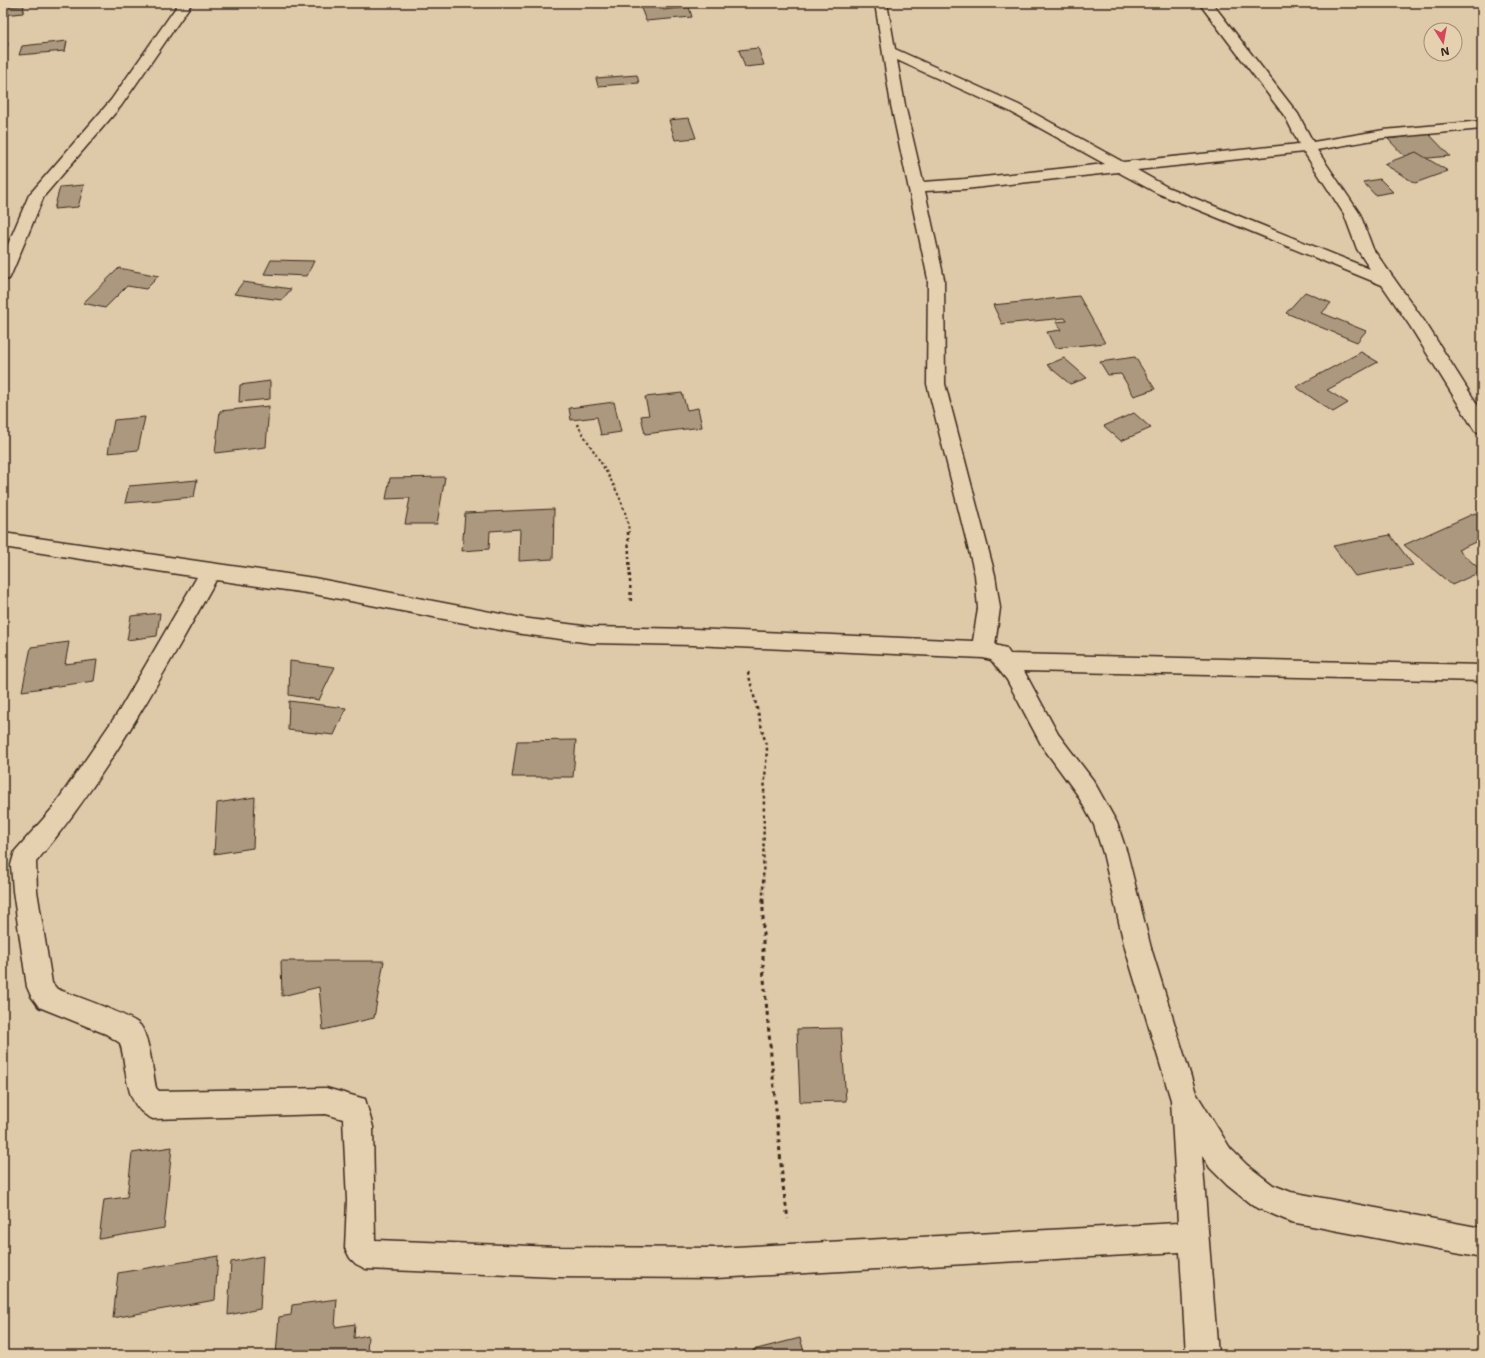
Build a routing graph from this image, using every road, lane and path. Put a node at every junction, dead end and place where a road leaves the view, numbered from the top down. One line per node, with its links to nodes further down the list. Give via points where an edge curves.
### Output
1 (186, 3): 9 (street, via 116,103 37,195)
2 (880, 3): 4 (street)
3 (1205, 3): 6 (street, via 1293,117)
4 (889, 51): 7 (street, via 1014,108); 8 (street, via 898,105)
5 (1482, 125): 6 (street, via 1384,134)
6 (1308, 147): 7 (street); 10 (street, via 1352,214 1365,249)
7 (1120, 168): 8 (street); 10 (street, via 1162,190)
8 (917, 187): 17 (street, via 936,279 936,384 985,575 990,608)
9 (3, 275)
10 (1389, 282): 12 (street)
11 (577, 424): 15 (path, via 614,488 628,520)
12 (1482, 427)
13 (3, 540): 14 (street)
14 (210, 572): 15 (street, via 314,586 522,626 591,635); 23 (street, via 127,717 59,817 24,858 25,890 40,987 44,994 130,1034 144,1094 153,1105 326,1101 355,1109 359,1127 360,1248 366,1254 556,1262 716,1263)
15 (632, 636): 16 (street)
16 (738, 639): 17 (street); 23 (path, via 767,749 764,793 763,968 783,1186)
17 (983, 650): 18 (street, via 998,654)
18 (1005, 662): 19 (street); 20 (street, via 1050,740 1085,787 1106,824 1138,948)
19 (1482, 673)
20 (1184, 1099): 21 (street); 22 (street, via 1220,1158 1237,1176 1263,1196 1291,1207)
21 (1194, 1237): 23 (street); 24 (street)
22 (1482, 1243)
23 (795, 1259)
24 (1202, 1355)

